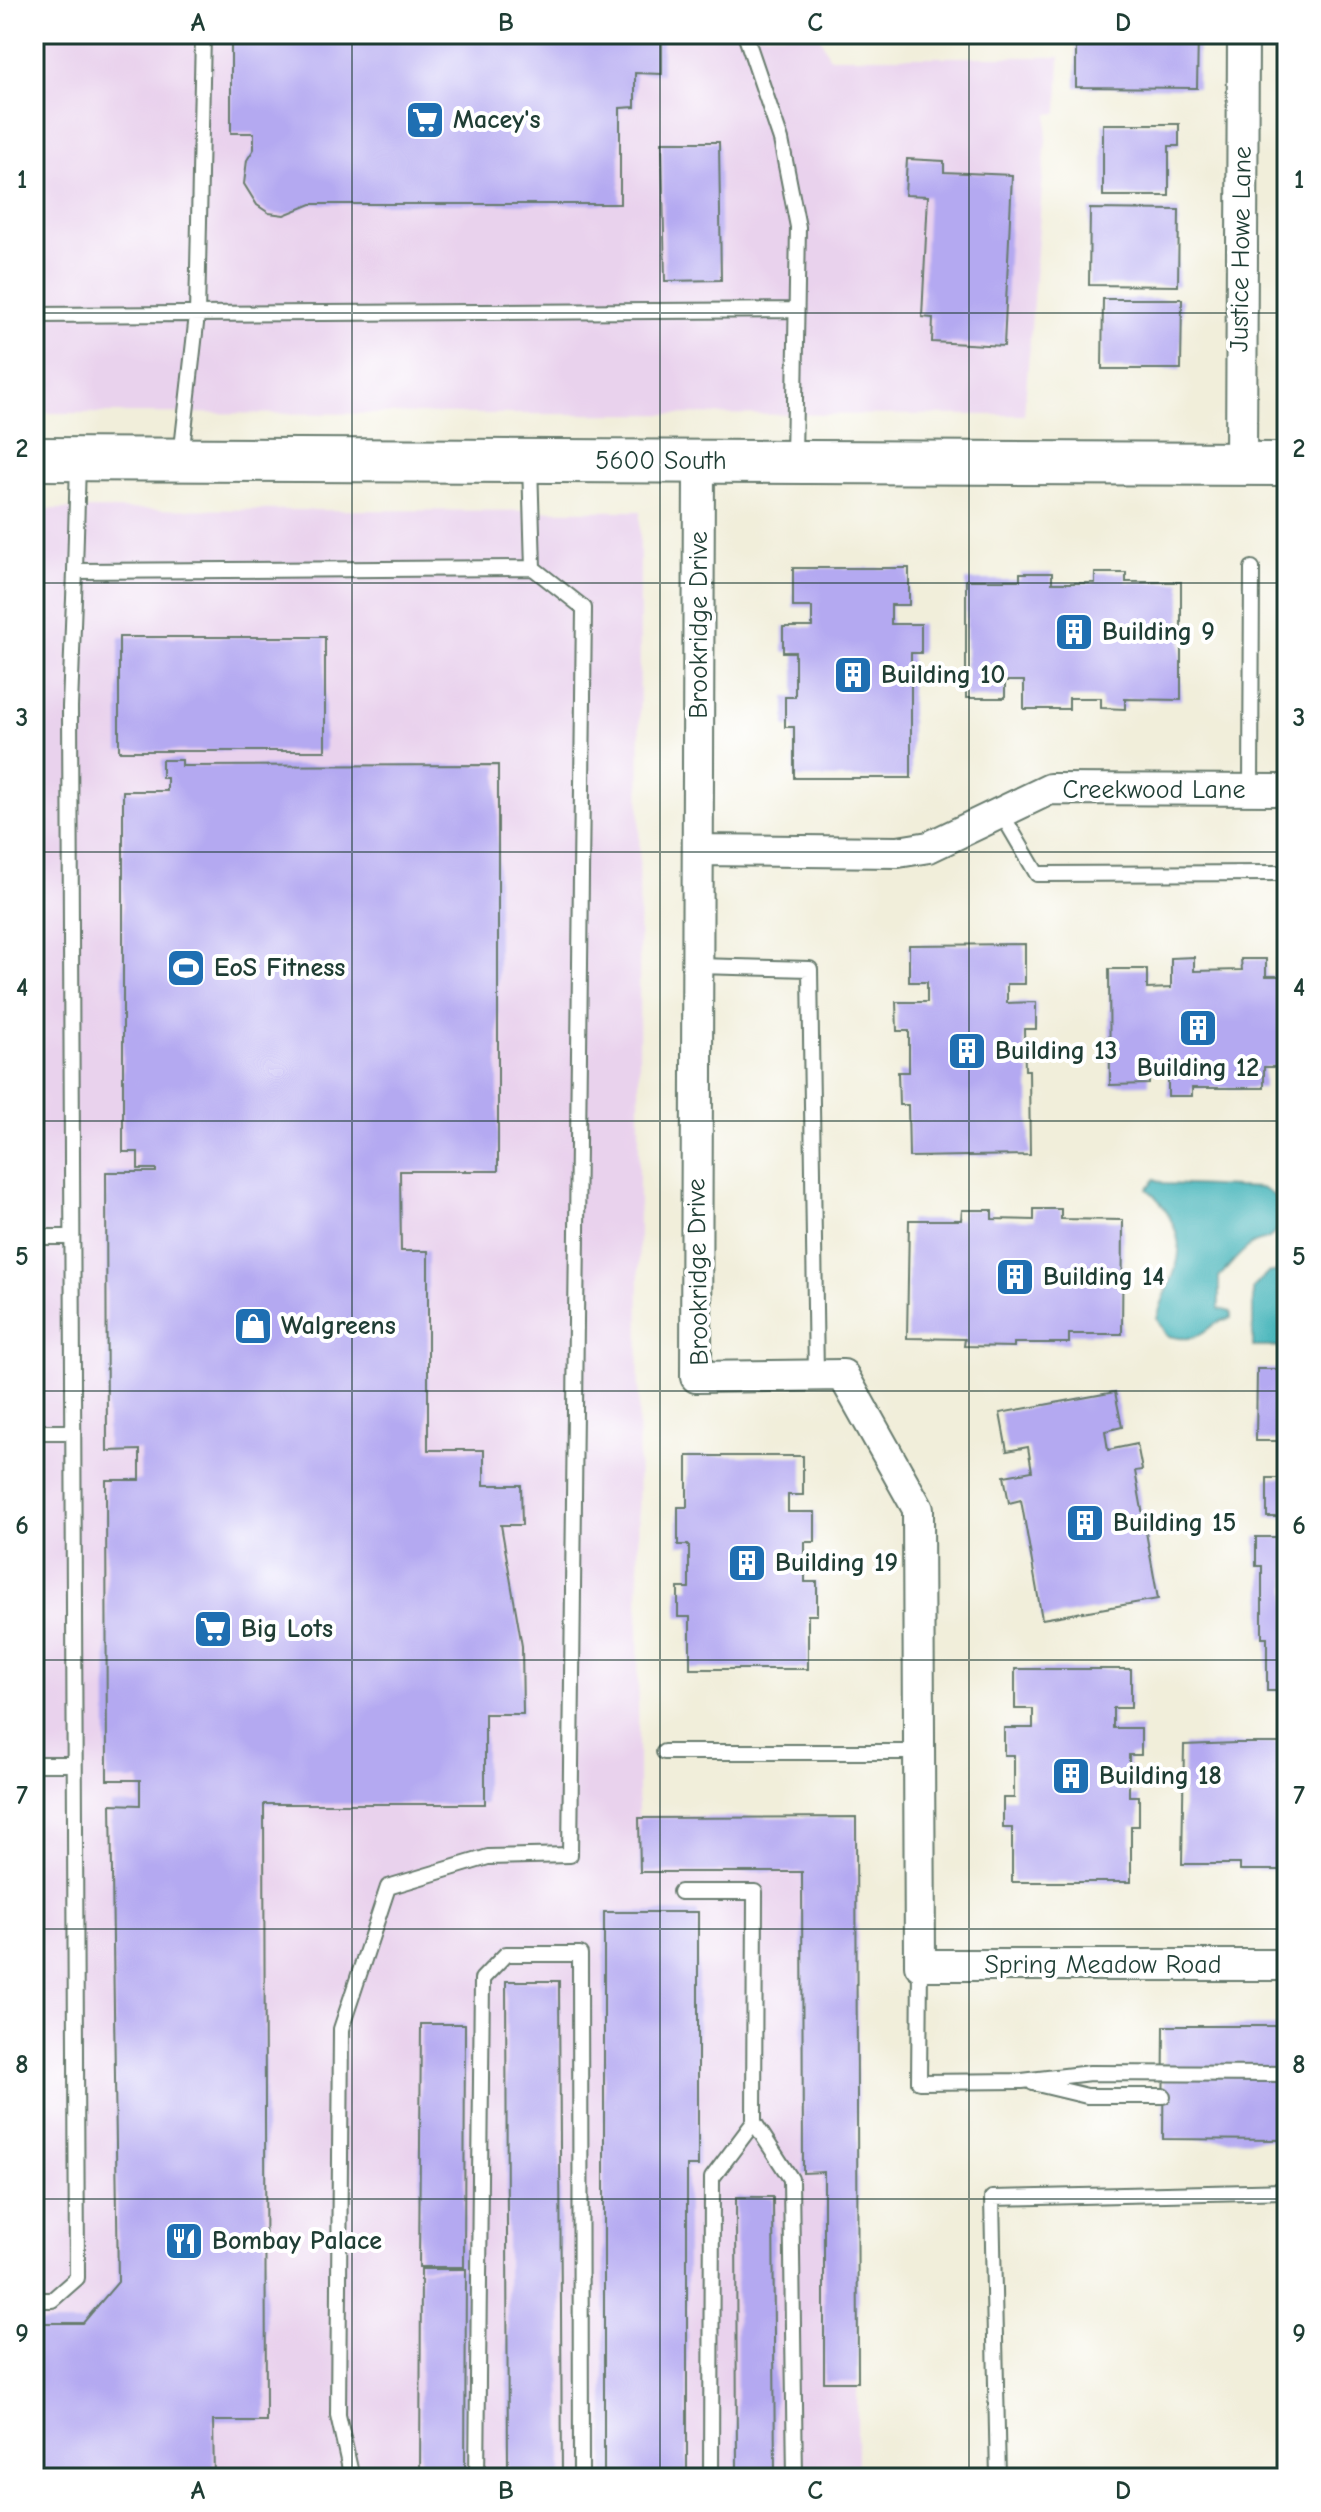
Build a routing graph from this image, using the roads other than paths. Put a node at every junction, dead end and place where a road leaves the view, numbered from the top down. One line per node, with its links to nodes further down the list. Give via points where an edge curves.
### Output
1 (203, 34): 6 (lane)
2 (745, 34): 4 (lane, via 781,140 798,227)
3 (1243, 34): 13 (street, Justice Howe Lane)
4 (795, 310): 6 (lane); 12 (lane)
5 (34, 315): 6 (lane)
6 (197, 315): 9 (lane)
7 (34, 459): 8 (main road, 5600 South)
8 (78, 459): 9 (main road, 5600 South); 17 (lane)
9 (180, 459): 10 (main road, 5600 South)
10 (530, 461): 11 (main road, 5600 South); 15 (lane)
11 (699, 461): 12 (main road, 5600 South); 21 (street, Brookridge Drive)
12 (794, 462): 13 (main road, 5600 South)
13 (1241, 464): 14 (main road, 5600 South)
14 (1287, 464)
15 (533, 568): 17 (lane); 42 (lane, via 584,608 570,1855 488,1857 388,1887 341,2029 338,2415)
16 (1252, 568): 18 (lane)
17 (75, 571): 25 (lane, via 70,707)
18 (1251, 790): 19 (street, Creekwood Lane); 20 (street, Creekwood Lane, via 1050,789)
19 (1287, 790)
20 (999, 811): 21 (street, Creekwood Lane, via 929,847 898,852); 22 (lane, via 1037,874)
21 (699, 850): 23 (street, Brookridge Drive)
22 (1287, 873)
23 (697, 966): 26 (lane, via 810,969); 26 (street, Brookridge Drive, via 696,1377)
24 (34, 1237): 25 (lane)
25 (72, 1237): 28 (lane)
26 (816, 1376): 30 (street, Brookridge Drive, via 843,1375 918,1509)
27 (34, 1432): 28 (lane)
28 (73, 1432): 32 (lane)
29 (664, 1752): 30 (lane)
30 (919, 1752): 34 (street, Brookridge Drive)
31 (34, 1764): 32 (lane)
32 (74, 1764): 41 (lane, via 77,2278 52,2300)
33 (680, 1892): 39 (lane, via 755,1892)
34 (920, 1965): 35 (street, Spring Meadow Road); 37 (lane, via 919,2082)
35 (1287, 1965)
36 (1287, 2074): 37 (lane, via 1090,2073)
37 (1022, 2081): 38 (lane, via 1087,2096)
38 (1163, 2096)
39 (754, 2122): 45 (lane, via 712,2178); 46 (lane, via 791,2179)
40 (1287, 2191): 47 (lane, via 992,2198)
41 (34, 2300)
42 (352, 2478)
43 (477, 2478): 44 (lane, via 482,1979 506,1954 580,1954)
44 (581, 2478)
45 (711, 2478)
46 (795, 2478)
47 (998, 2478)

